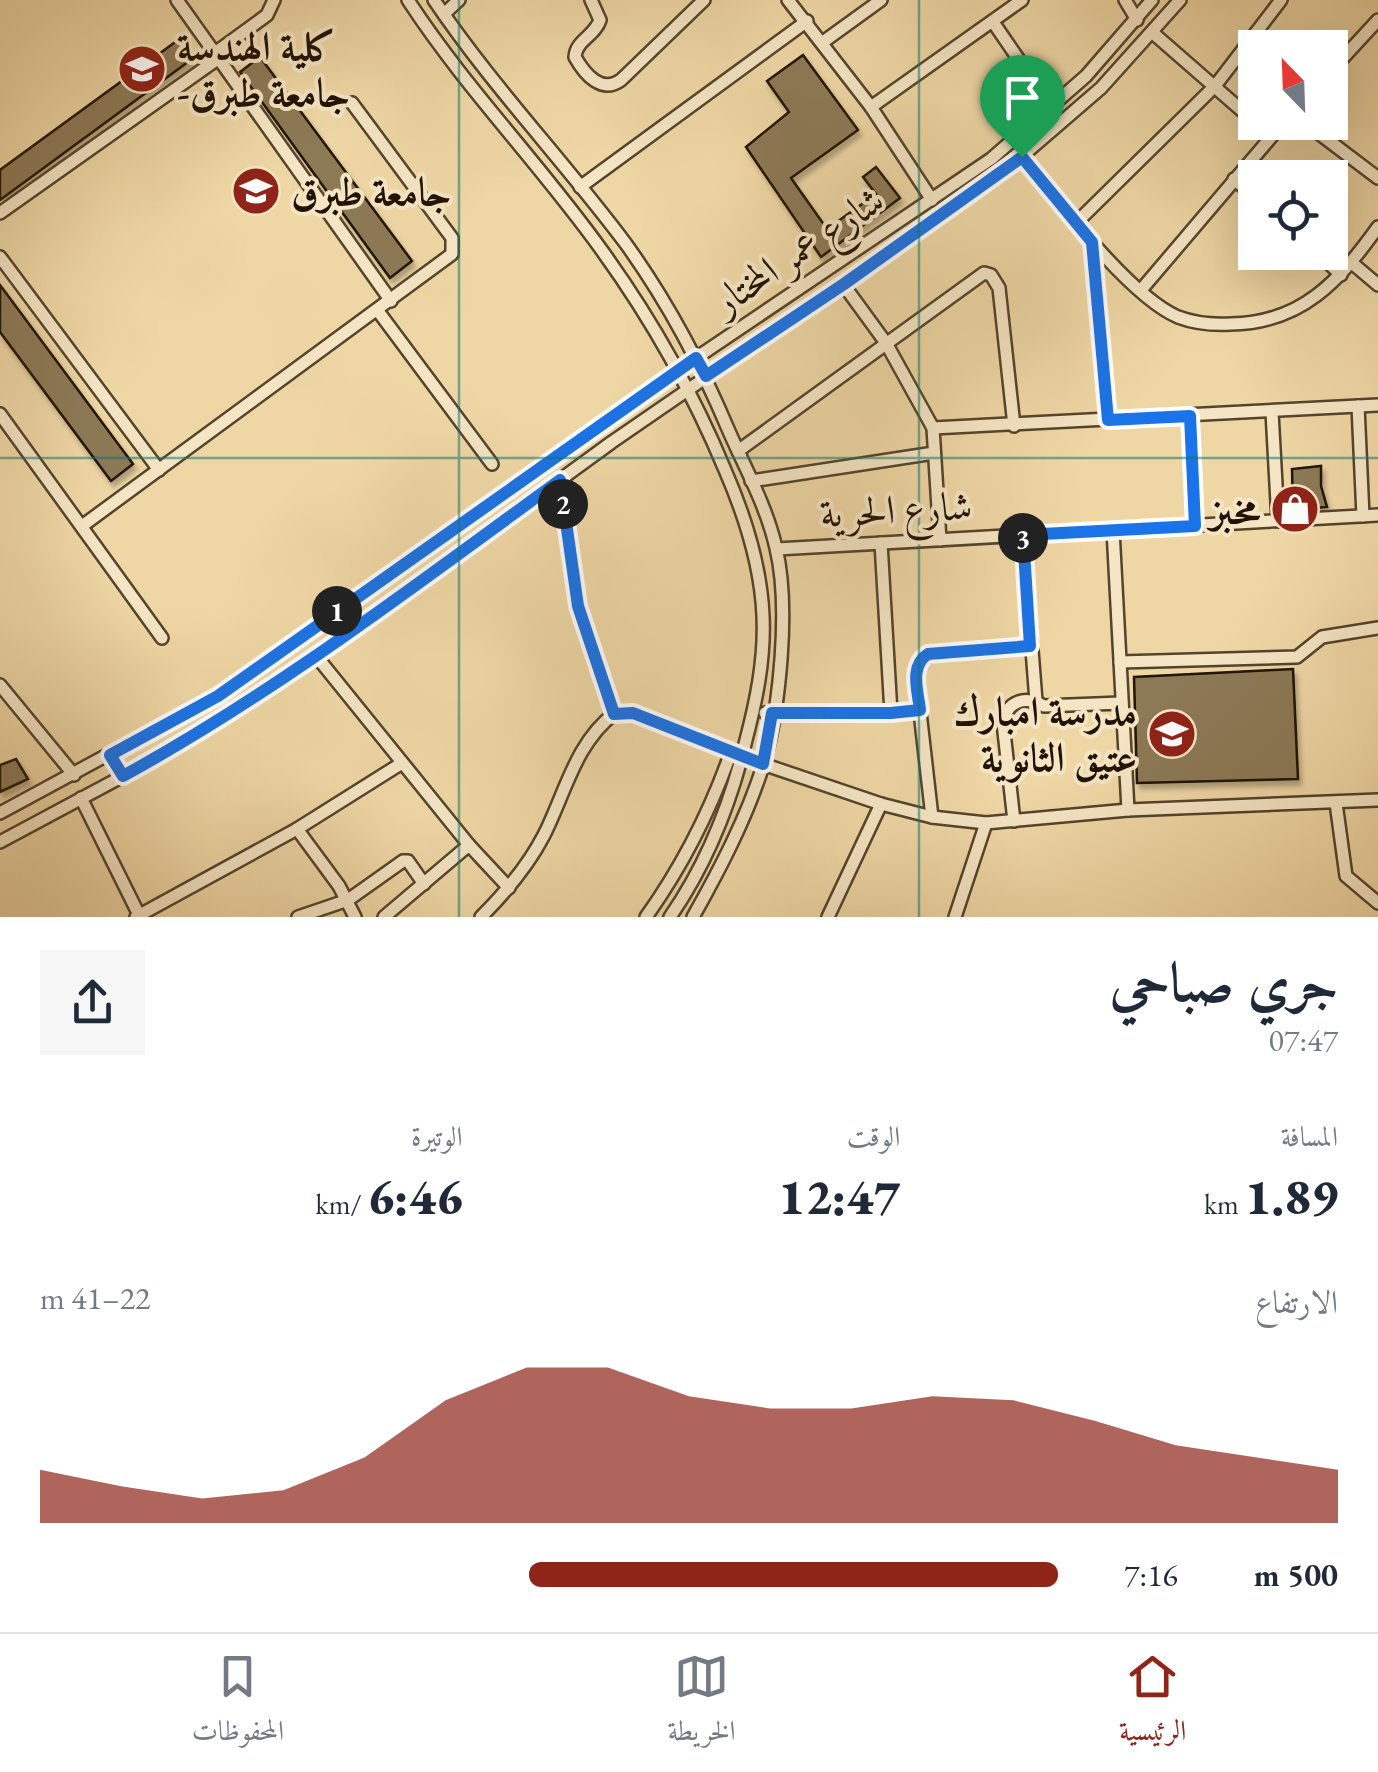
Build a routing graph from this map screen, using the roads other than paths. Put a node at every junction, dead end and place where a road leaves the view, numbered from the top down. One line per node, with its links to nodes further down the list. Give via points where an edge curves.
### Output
1 (177, 0): 23 (street)
2 (274, 0): 23 (street, via 267,14)
3 (408, 0): 52 (street, via 472,91 602,250)
4 (434, 0): 15 (street)
5 (460, 0): 15 (street)
6 (591, 0): 7 (street, via 600,20 575,57 604,87 621,80)
7 (704, 0)
8 (788, 0): 18 (street)
9 (881, 0): 21 (street)
10 (1022, 0): 19 (street)
11 (1125, 0): 16 (street)
12 (1152, 0): 16 (street, شارع عمر المختار)
13 (1180, 0): 20 (street, شارع عمر المختار)
14 (1281, 0): 24 (street)
15 (444, 14): 35 (street)
16 (1137, 20): 28 (street, شارع عمر المختار)
17 (1378, 20): 22 (street)
18 (807, 21): 21 (street); 35 (street)
19 (993, 22): 26 (street); 28 (street)
20 (1153, 33): 24 (street); 31 (street, شارع عمر المختار)
21 (822, 42): 26 (street)
22 (1348, 52)
23 (217, 56): 37 (street); 48 (street)
24 (1215, 86): 27 (street); 38 (street)
25 (352, 104): 48 (street, via 454,242 449,258)
26 (871, 107): 36 (street)
27 (1238, 107)
28 (1052, 108): 36 (street, شارع عمر المختار)
29 (1268, 140): 33 (street)
30 (1328, 140): 32 (street)
31 (1022, 157): 38 (street); 45 (street, شارع عمر المختار)
32 (1378, 178)
33 (1234, 179): 34 (street); 47 (street)
34 (1238, 182)
35 (580, 187): 51 (street, via 627,246)
36 (932, 200): 51 (street, شارع عمر المختار)
37 (0, 213)
38 (1076, 223): 40 (street)
39 (1378, 227): 42 (street)
40 (1092, 242): 47 (street); 60 (street)
41 (0, 257): 66 (street)
42 (1352, 263): 44 (street); 46 (street)
43 (1336, 270): 44 (street)
44 (1341, 274): 47 (street, via 1323,294 1257,324 1177,316)
45 (844, 284): 50 (street); 53 (street, شارع عمر المختار)
46 (1378, 285)
47 (1141, 290)
48 (392, 301): 49 (street)
49 (378, 311): 65 (street); 66 (street)
50 (886, 344): 61 (street, via 976,276 991,274 1006,328); 62 (street); 63 (street)
51 (696, 358): 52 (street, شارع عمر المختار); 53 (street)
52 (678, 370): 54 (street); 92 (street, شارع عمر المختار, via 218,696)
53 (706, 376): 54 (street, شارع عمر المختار); 63 (street)
54 (689, 388): 67 (street, شارع عمر المختار); 88 (street, via 734,490 759,580 764,636)
55 (1378, 405): 56 (street)
56 (1358, 406): 57 (street); 70 (street)
57 (1272, 412): 59 (street); 71 (street)
58 (0, 414): 72 (street)
59 (1190, 416): 60 (street); 73 (street)
60 (1108, 420): 61 (street)
61 (1014, 426): 62 (street)
62 (933, 428): 64 (street)
63 (738, 451): 68 (street)
64 (934, 453): 68 (street); 76 (street)
65 (492, 464)
66 (159, 470): 72 (street)
67 (560, 480): 82 (street, شارع عمر المختار); 91 (street, via 578,606)
68 (750, 480): 78 (street)
69 (1378, 515): 70 (street, شارع الحرية)
70 (1363, 516): 71 (street, شارع الحرية)
71 (1278, 521): 73 (street, شارع الحرية)
72 (82, 526): 80 (street)
73 (1195, 526): 74 (street, شارع الحرية)
74 (1113, 530): 75 (street, شارع الحرية); 83 (street)
75 (1023, 535): 76 (street, شارع الحرية); 81 (street)
76 (940, 540): 77 (street, شارع الحرية)
77 (881, 543): 78 (street, شارع الحرية); 90 (street)
78 (776, 549): 89 (street, via 783,591)
79 (1378, 628): 83 (street, via 1322,637 1298,657)
80 (162, 638)
81 (1030, 646): 85 (street); 87 (street, via 928,654 917,668)
82 (317, 657): 94 (street); 97 (street, شارع عمر المختار)
83 (1120, 662): 86 (street)
84 (0, 686): 96 (street)
85 (1036, 701): 86 (street); 105 (street, via 1005,710)
86 (1121, 703): 102 (street)
87 (920, 710): 90 (street); 104 (street)
88 (753, 712): 89 (street); 93 (street)
89 (772, 713): 90 (street); 95 (street)
90 (891, 713)
91 (614, 714): 93 (street, via 633,713); 111 (street, via 591,736 543,838)
92 (110, 755): 96 (street, شارع عمر المختار); 97 (street)
93 (736, 755): 95 (street); 119 (street); 120 (street, via 710,845)
94 (402, 763): 107 (street); 109 (street)
95 (763, 764): 101 (street); 121 (street, via 728,855)
96 (74, 774): 103 (street, شارع عمر المختار)
97 (123, 776): 98 (street, شارع عمر المختار)
98 (80, 798): 108 (street, شارع عمر المختار); 114 (street)
99 (1378, 800): 100 (street)
100 (1336, 803): 102 (street); 113 (street, via 1346,876)
101 (881, 804): 104 (street); 122 (street)
102 (1128, 810): 105 (street)
103 (0, 814)
104 (932, 817): 106 (street)
105 (1014, 821): 106 (street)
106 (986, 822): 123 (street)
107 (297, 829): 112 (street); 114 (street)
108 (0, 842)
109 (470, 845): 110 (street); 111 (street)
110 (424, 884): 112 (street, via 403,861); 117 (street)
111 (509, 888): 118 (street)
112 (348, 900): 115 (street); 116 (street)
113 (1378, 903)
114 (138, 917)
115 (298, 917)
116 (355, 917)
117 (384, 917)
118 (481, 917)
119 (646, 917)
120 (670, 917)
121 (693, 917)
122 (828, 917)
123 (955, 917)

